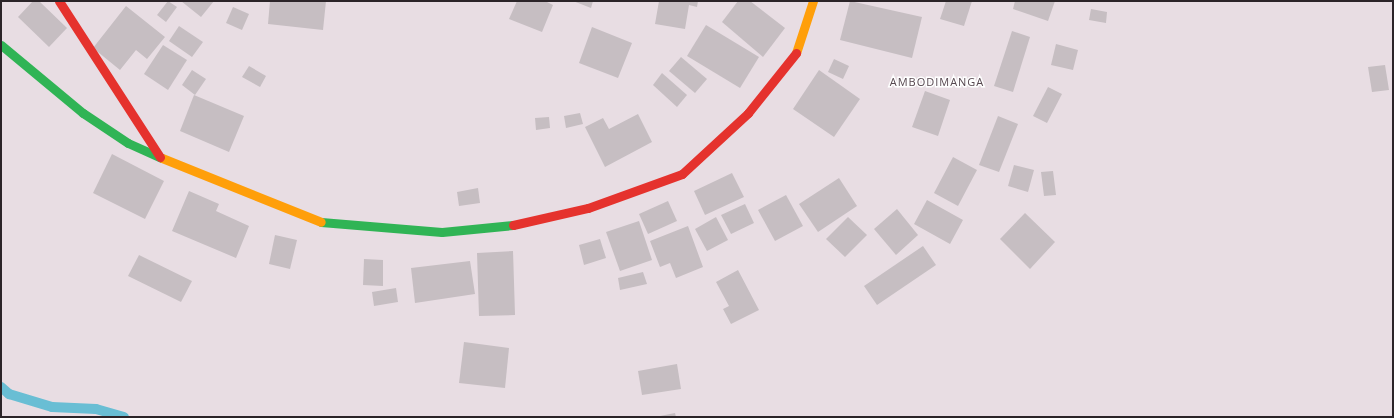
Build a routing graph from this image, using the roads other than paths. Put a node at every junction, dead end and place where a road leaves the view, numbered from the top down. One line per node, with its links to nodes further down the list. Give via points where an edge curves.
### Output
1 (58, 1): 4 (main road)
2 (813, 1): 4 (main road, via 800,49 748,113 682,174 588,208 518,225 442,232 315,221)
3 (1, 45): 4 (main road, via 83,113 128,143)
4 (160, 157)

